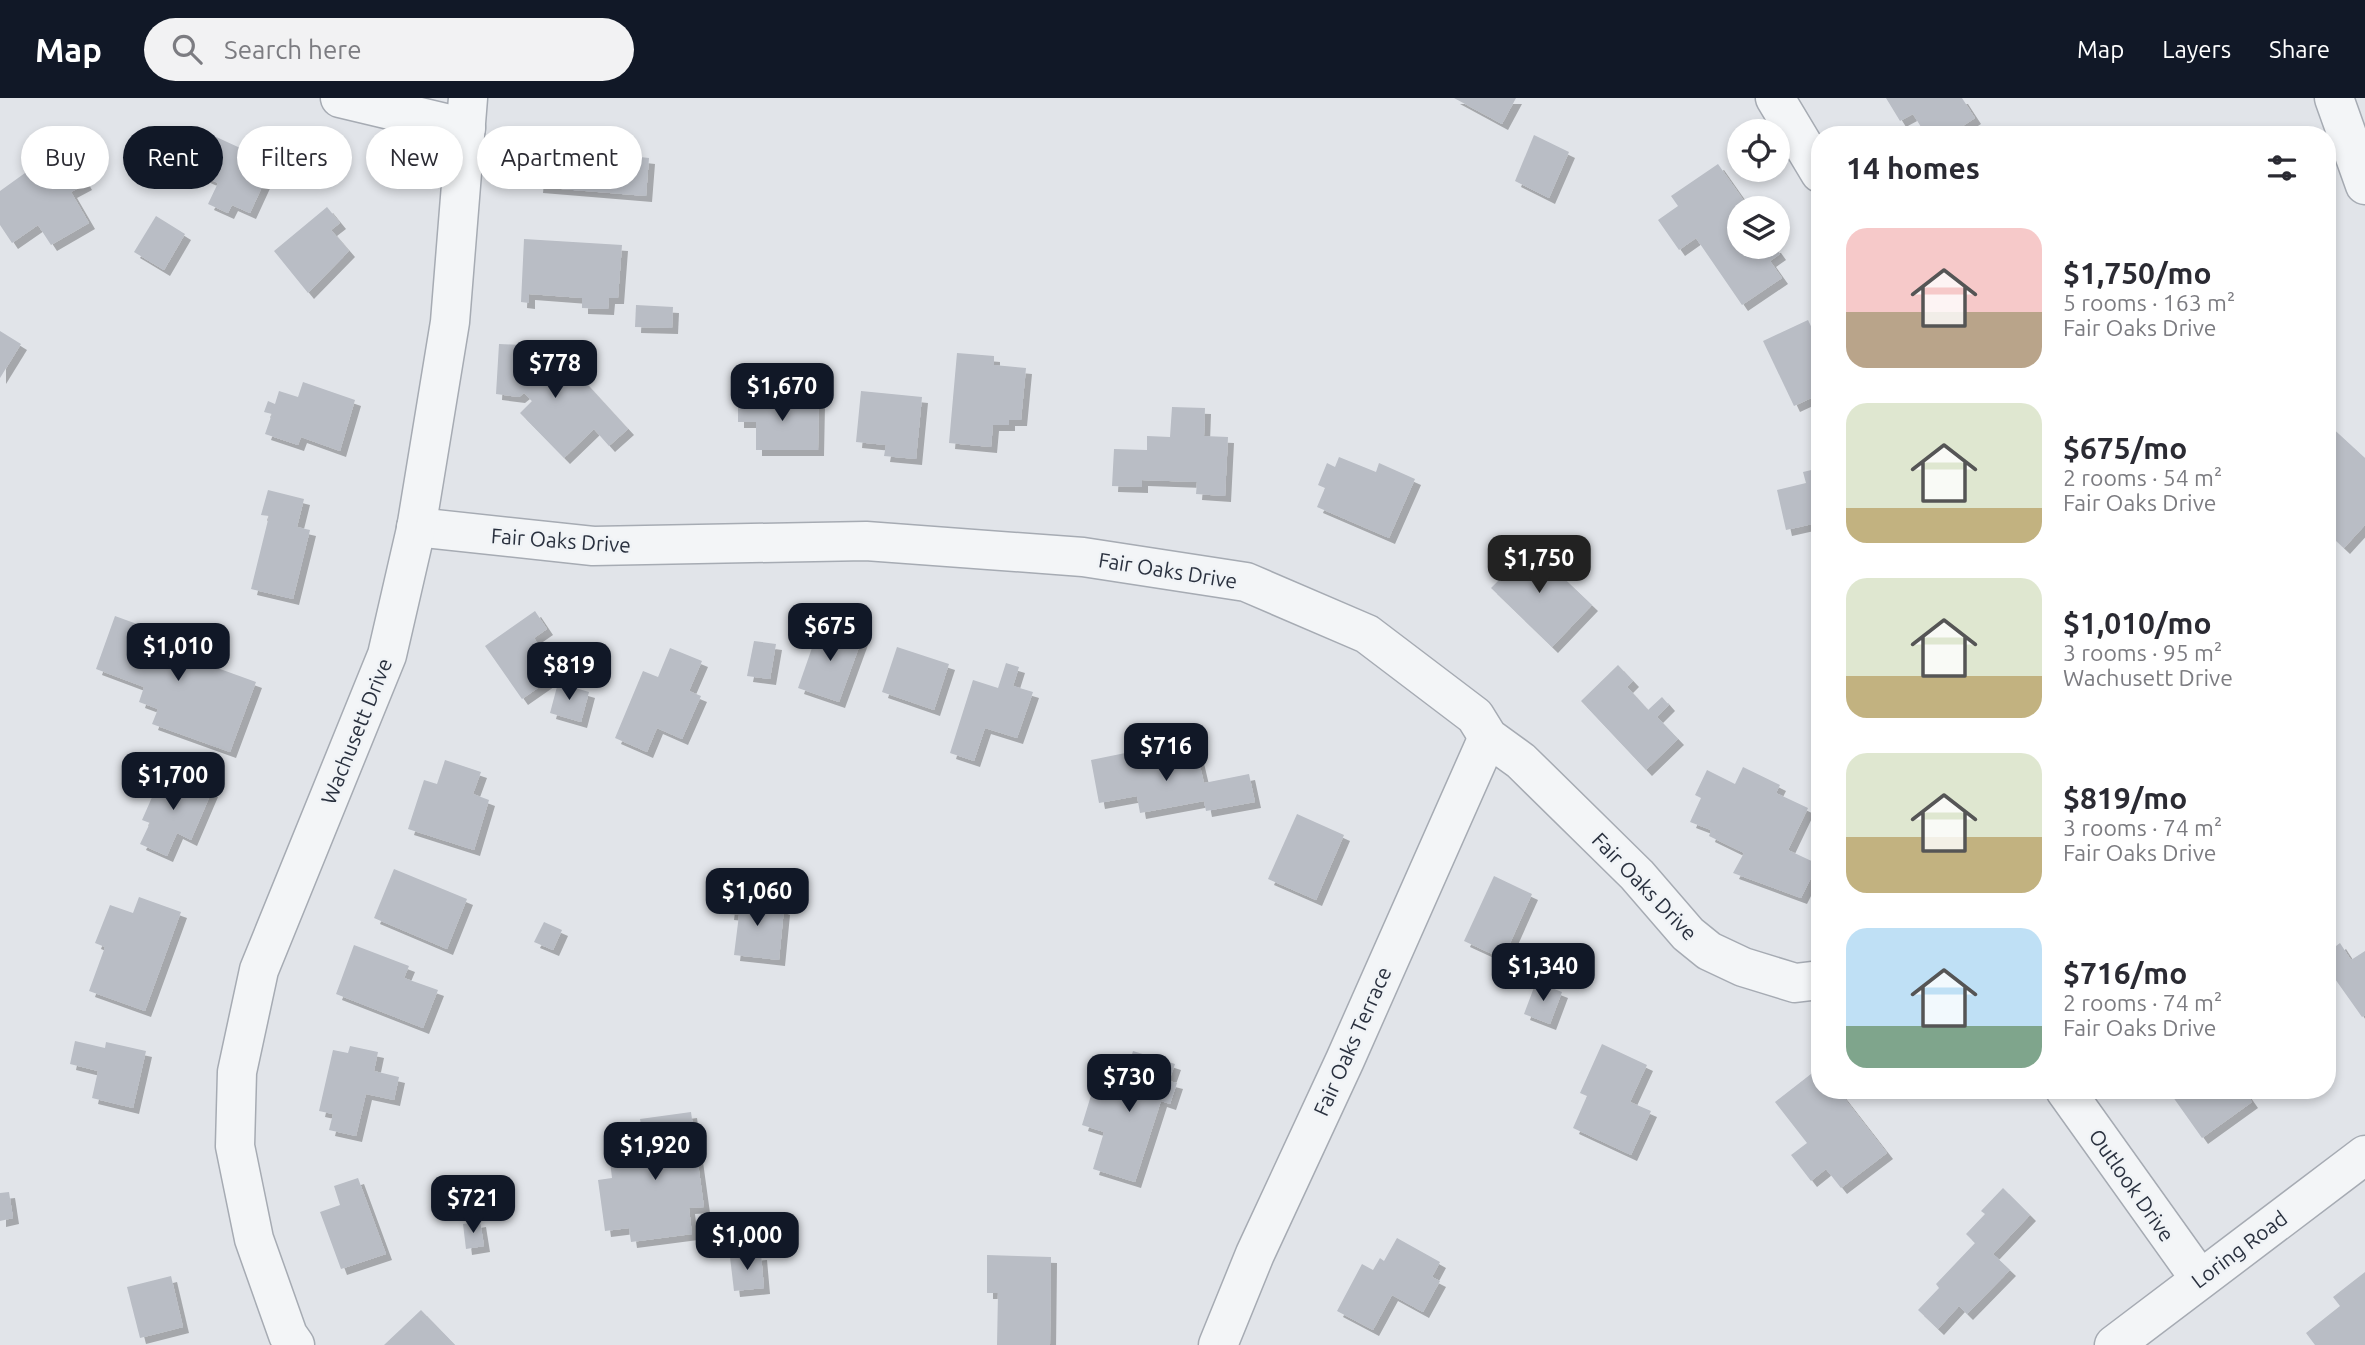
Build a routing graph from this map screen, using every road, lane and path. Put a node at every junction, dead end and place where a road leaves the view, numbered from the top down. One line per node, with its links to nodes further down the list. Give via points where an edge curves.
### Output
1 (340, 98): 4 (street)
2 (1775, 98): 5 (street)
3 (2334, 98): 6 (street)
4 (467, 113): 7 (street, Wachusett Drive, via 450,322)
5 (1811, 158)
6 (2365, 185)
7 (416, 527): 8 (street, Fair Oaks Drive, via 593,546 879,542 1083,557 1246,582 1367,634 1475,716); 13 (street, Wachusett Drive, via 387,655 259,970 237,1072 234,1146 254,1239)
8 (1488, 737): 9 (street, Fair Oaks Drive, via 1521,761 1709,951 1795,983); 14 (street, Fair Oaks Terrace, via 1255,1254)
9 (1811, 981)
10 (2071, 1099): 12 (street, Outlook Drive)
11 (2365, 1155): 12 (street, Loring Road)
12 (2200, 1279): 15 (street, Loring Road)
13 (295, 1345)
14 (1219, 1345)
15 (2114, 1345)

